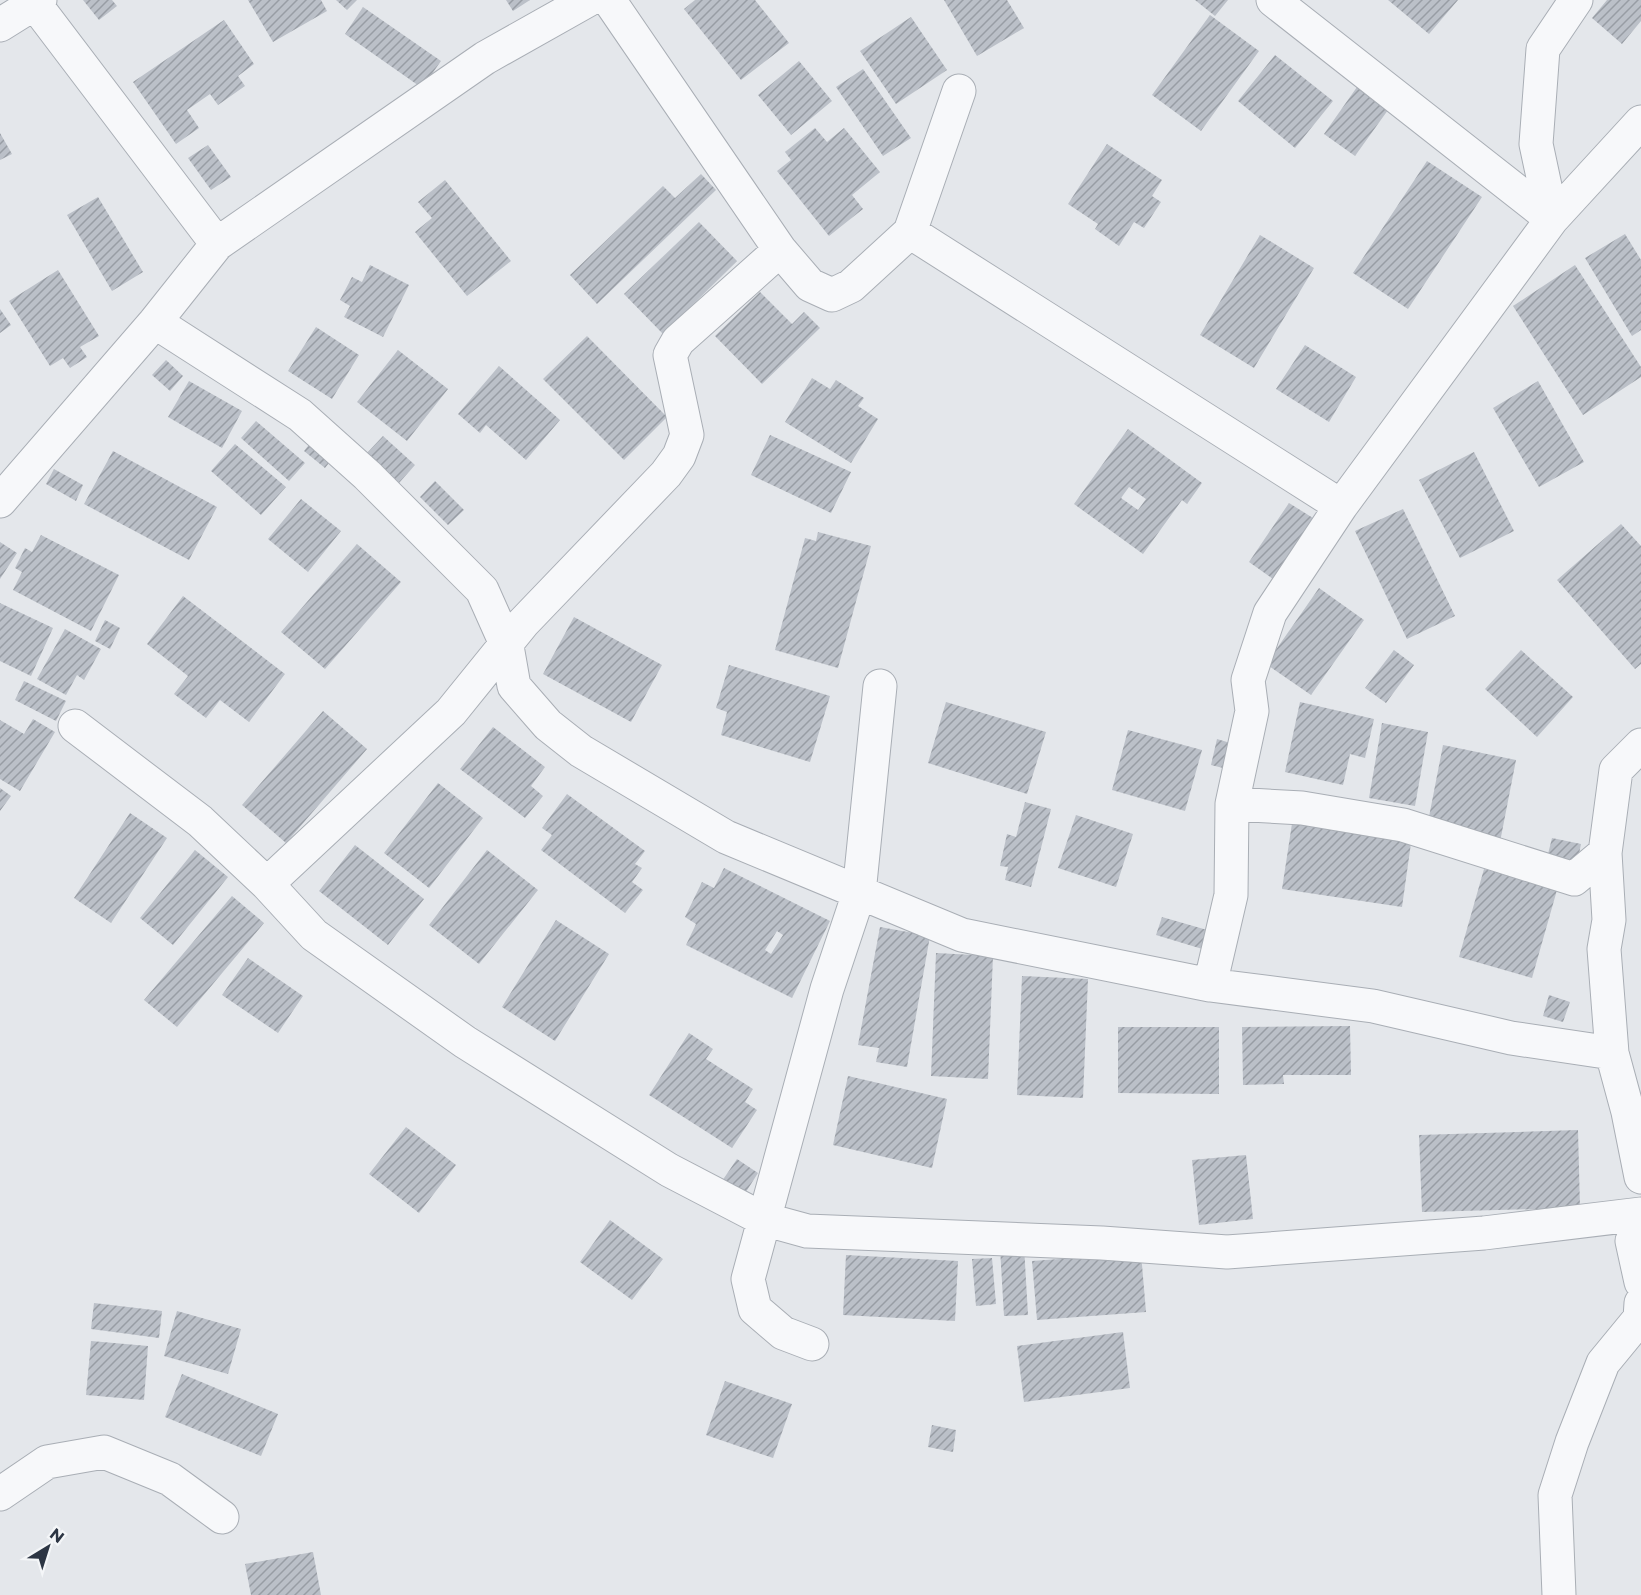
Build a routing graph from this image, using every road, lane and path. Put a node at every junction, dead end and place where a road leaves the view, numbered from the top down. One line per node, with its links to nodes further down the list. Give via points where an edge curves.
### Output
1 (588, 0): 11 (street, via 485,58)
2 (609, 0): 12 (street)
3 (1273, 0): 9 (street)
4 (1576, 0): 9 (street, via 1543,49 1536,144)
5 (38, 2): 6 (street); 11 (street)
6 (0, 25)
7 (958, 92): 10 (street)
8 (1641, 122): 9 (street)
9 (1552, 219): 15 (street)
10 (910, 232): 12 (street, via 851,286 832,295 810,285); 15 (street)
11 (217, 244): 13 (street)
12 (780, 250): 16 (street, via 678,341 670,355 687,435 679,456)
13 (155, 322): 14 (street); 16 (street, via 300,415 367,475 482,590)
14 (0, 501)
15 (1341, 506): 20 (street, via 1270,613 1248,680 1252,711)
16 (507, 646): 22 (street, via 451,712); 23 (street, via 514,686 548,725 581,751 726,837)
17 (880, 686): 23 (street)
18 (75, 726): 22 (street, via 200,821)
19 (1641, 745): 21 (street, via 1616,770)
20 (1232, 804): 21 (street, via 1302,808 1403,825 1574,879); 24 (street, via 1231,895)
21 (1605, 853): 25 (street, via 1609,920 1604,949)
22 (267, 884): 28 (street, via 314,935 465,1042 669,1170)
23 (859, 893): 24 (street, via 962,935); 28 (street, via 827,989)
24 (1210, 985): 25 (street, via 1373,1006 1511,1038)
25 (1612, 1053): 26 (street)
26 (1641, 1177)
27 (1641, 1214): 28 (street, via 1484,1233 1227,1252 1102,1242 807,1231)
28 (764, 1219): 32 (street, via 747,1280 755,1309 783,1333)
29 (1641, 1226): 30 (street, via 1632,1240)
30 (1641, 1282)
31 (1641, 1304): 35 (street, via 1640,1318 1603,1363 1555,1495)
32 (812, 1344)
33 (0, 1494): 34 (street, via 47,1462 104,1452 170,1479)
34 (222, 1517)
35 (1559, 1595)

